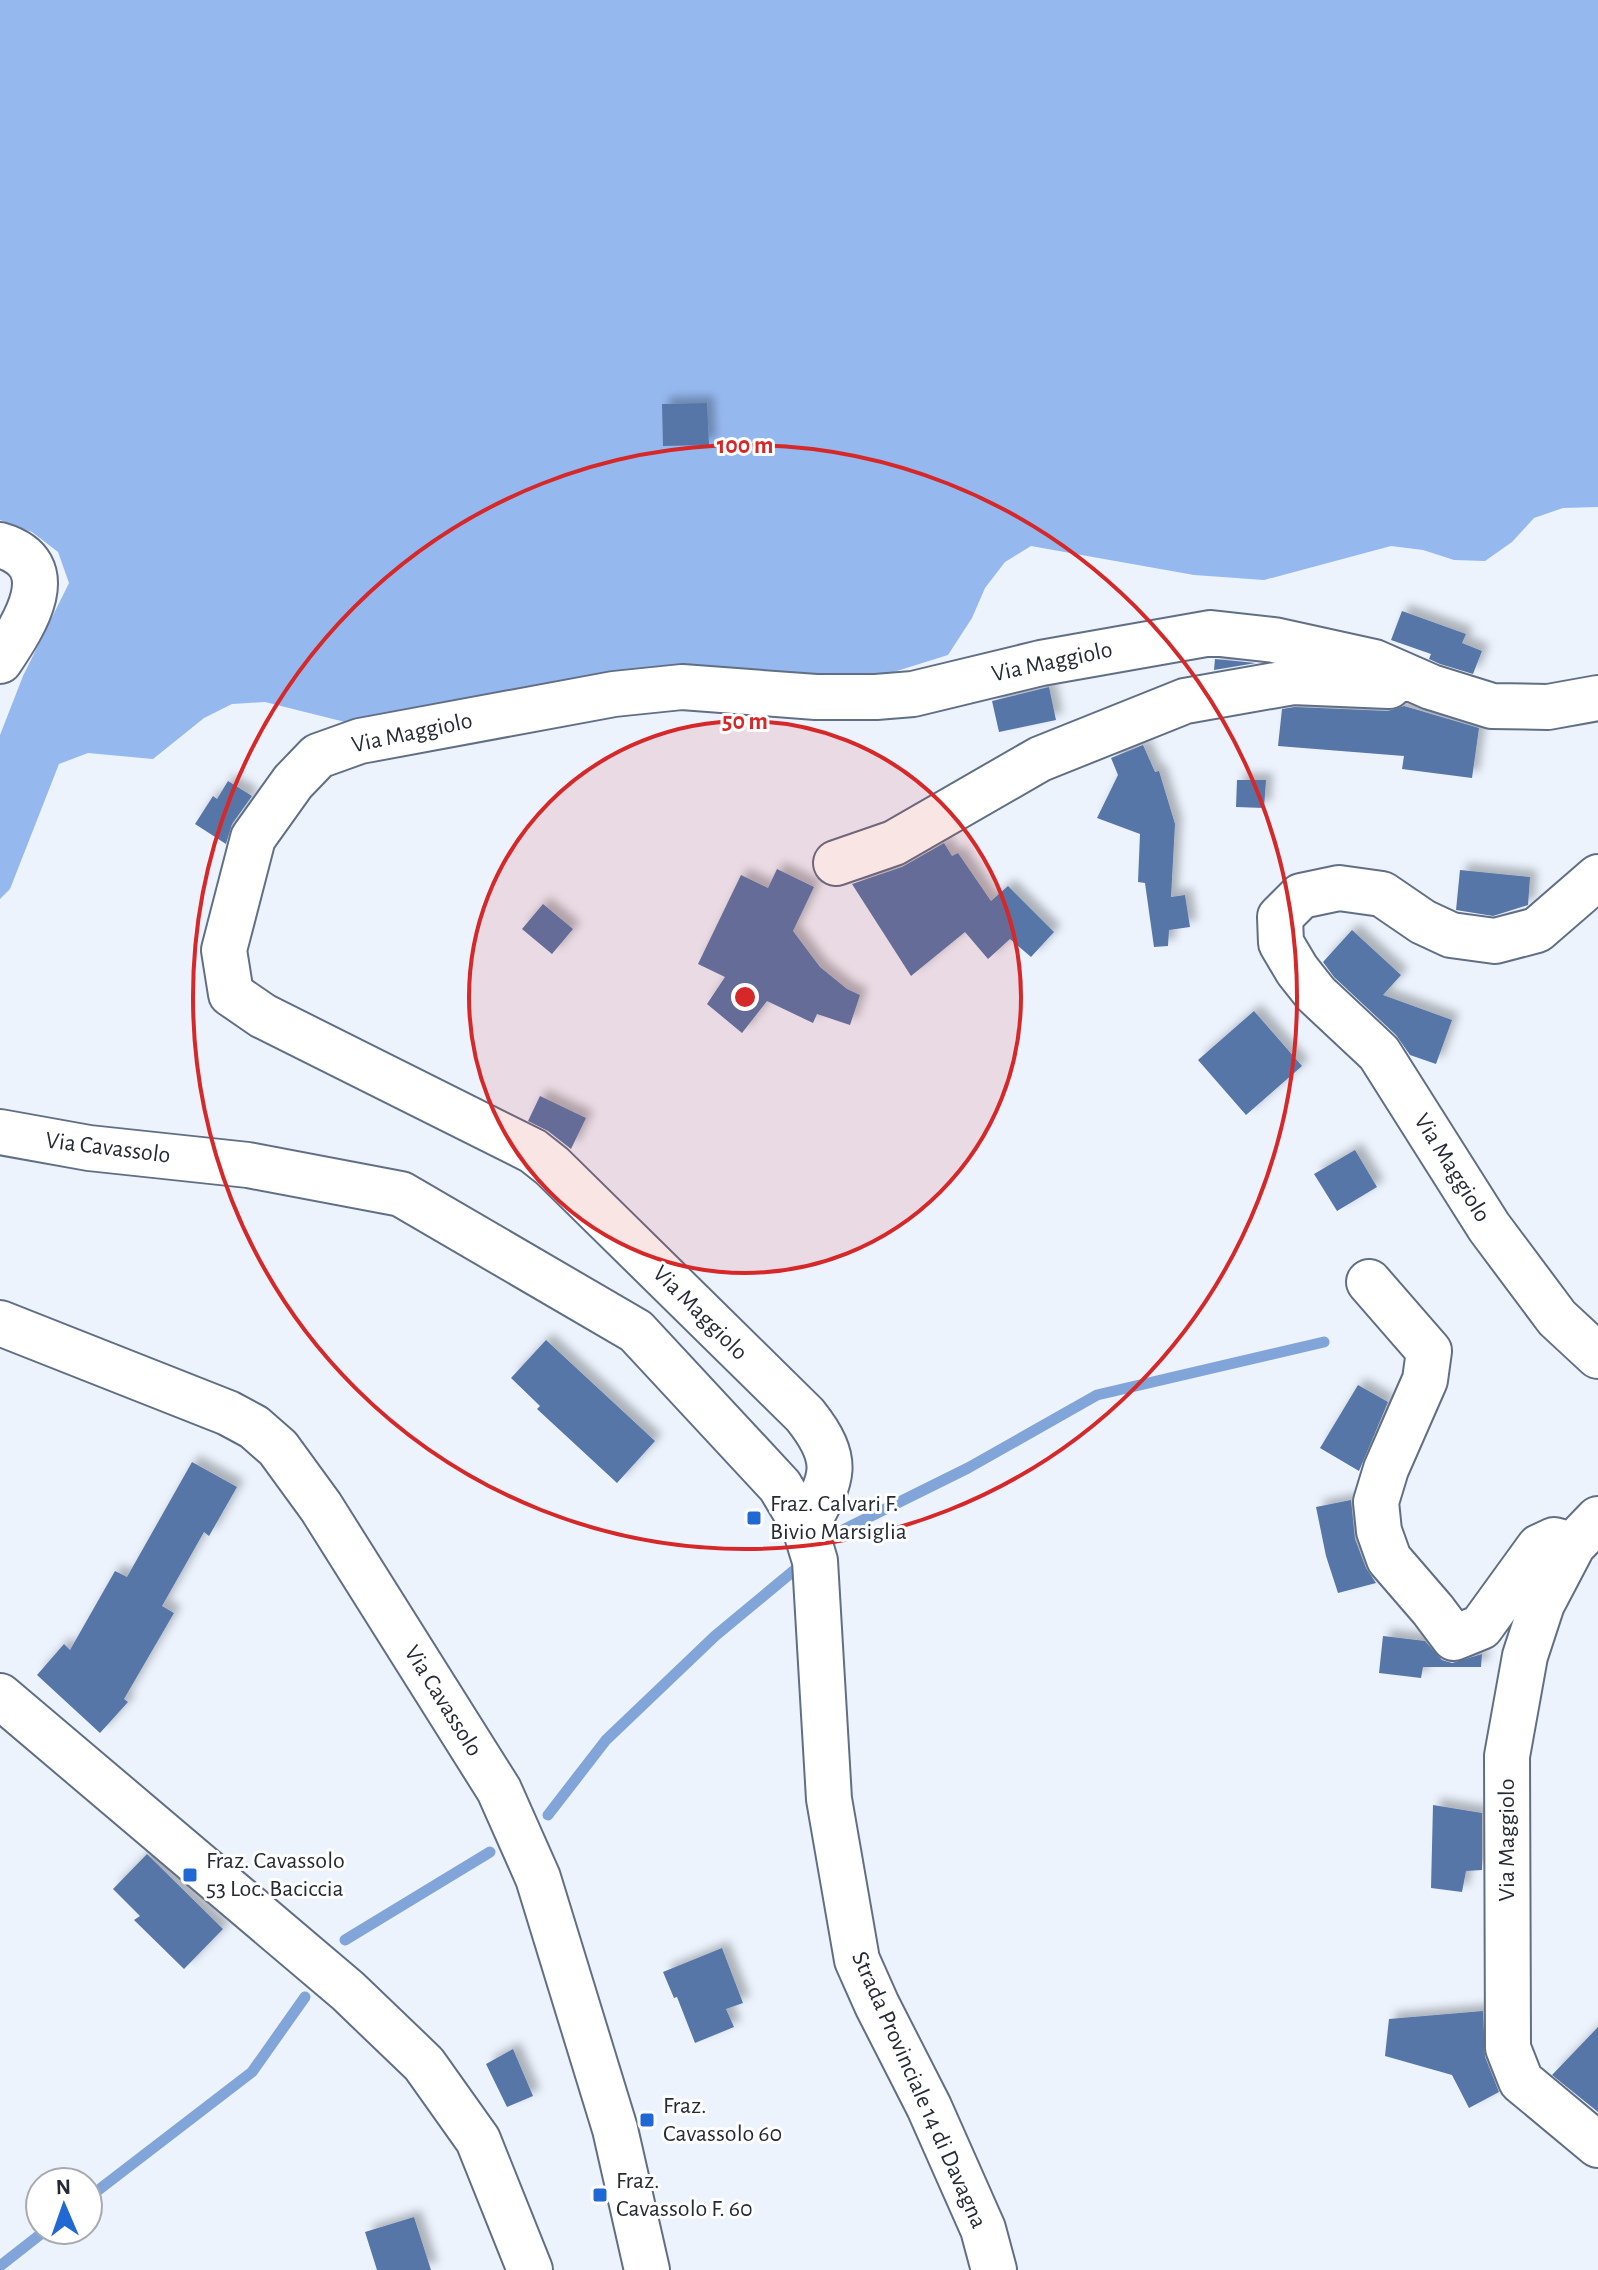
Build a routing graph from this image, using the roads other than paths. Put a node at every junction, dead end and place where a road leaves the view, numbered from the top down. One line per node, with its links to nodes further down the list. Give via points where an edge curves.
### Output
1 (0, 545): 2 (street, via 20,551 36,580 25,622)
2 (0, 661)
3 (1431, 687): 4 (street, Via Maggiolo, via 1492,706 1548,707); 5 (street, via 1293,682 1185,701 1040,759 894,843); 12 (street, Via Maggiolo, via 1374,662 1274,640 1211,633 1041,663 913,694 816,697 682,687 614,694 360,741 318,756 293,782 253,838 224,950 231,994 263,1016 533,1151 552,1166 823,1437 831,1472)
4 (1598, 698)
5 (836, 863)
6 (1598, 877): 10 (street, Via Maggiolo, via 1537,930 1495,941 1451,935 1382,894 1339,888 1301,896 1280,917 1281,943 1297,970 1379,1053 1489,1227 1557,1318)
7 (0, 1132): 12 (street, Via Cavassolo, via 89,1148 248,1165 401,1194 636,1331 780,1486)
8 (1369, 1282): 11 (street, via 1429,1351 1425,1380 1376,1502 1379,1531 1389,1559 1454,1638 1481,1627 1539,1547)
9 (0, 1323): 16 (street, Via Cavassolo, via 254,1427 278,1448 321,1507 499,1790 538,1878 615,2129)
10 (1598, 1356)
11 (1585, 1532): 14 (street, Via Maggiolo, via 1542,1604 1525,1656 1507,1756 1508,2048 1521,2081)
12 (809, 1540): 17 (street, Strada Provinciale 14 di Davagna, via 829,1799 857,1960 983,2229)
13 (0, 1696): 15 (street, via 359,2000 424,2064 478,2140)
14 (1598, 2145)
15 (530, 2270)
16 (647, 2270)
17 (994, 2270)

